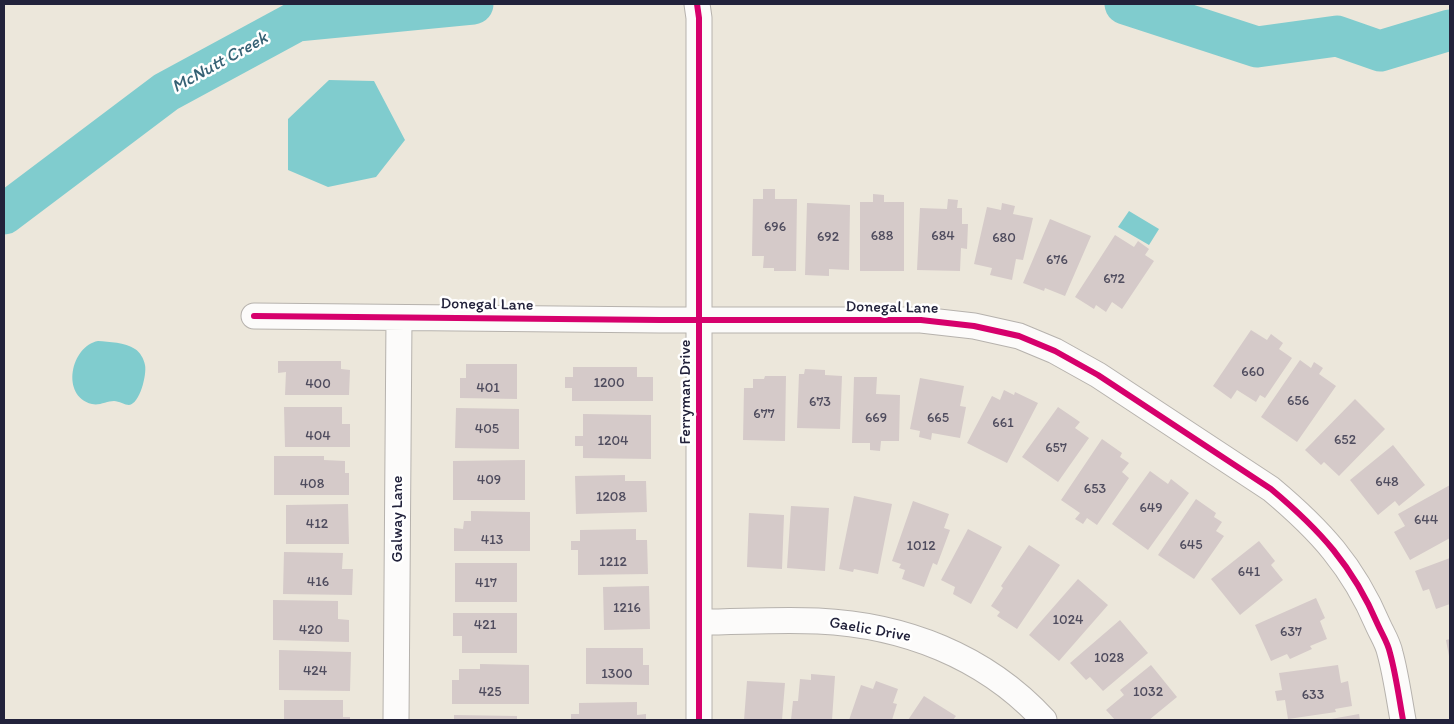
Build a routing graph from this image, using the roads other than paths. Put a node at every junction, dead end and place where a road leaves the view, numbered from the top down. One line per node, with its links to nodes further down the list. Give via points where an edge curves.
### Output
1 (697, 4): 4 (street, Ferryman Drive)
2 (254, 316): 3 (street, Donegal Lane)
3 (399, 318): 4 (street, Donegal Lane); 6 (street, Galway Lane)
4 (699, 320): 5 (street, Ferryman Drive); 9 (street, Donegal Lane, via 922,320 974,326 1018,336 1098,374 1271,489 1328,542 1354,576 1390,652)
5 (700, 622): 7 (street, Ferryman Drive); 8 (street, Gaelic Drive, via 818,621 898,632 930,642 997,678)
6 (396, 720)
7 (699, 720)
8 (1044, 720)
9 (1403, 720)

